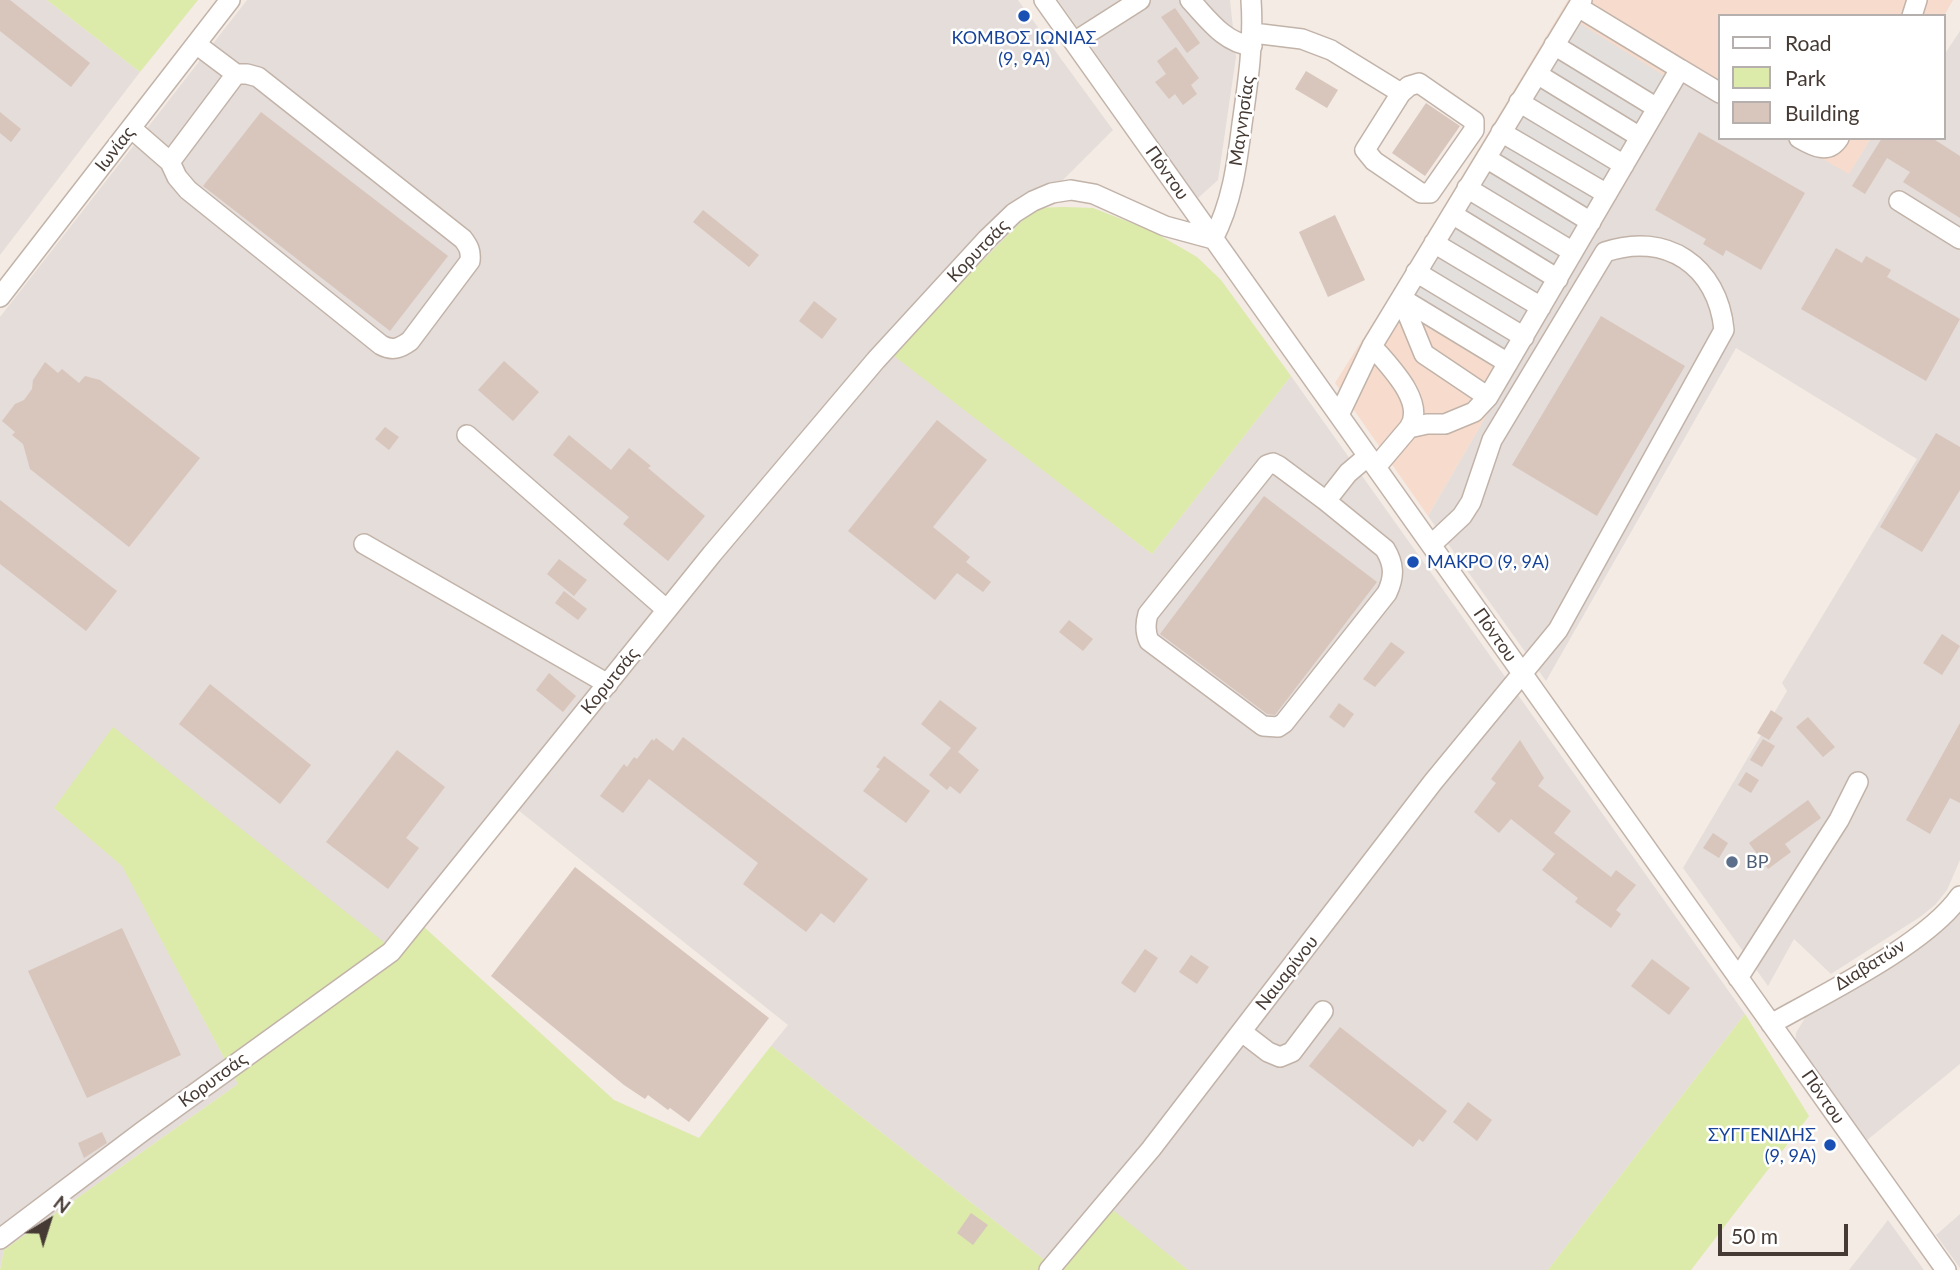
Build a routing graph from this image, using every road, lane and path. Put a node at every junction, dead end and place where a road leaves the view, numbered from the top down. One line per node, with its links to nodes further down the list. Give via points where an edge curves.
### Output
1 (230, 0): 9 (street, Ιωνίας)
2 (1044, 0): 8 (street, Πόντου)
3 (1140, 0): 8 (street)
4 (1190, 0): 7 (street, via 1224,36 1240,45)
5 (1251, 0): 7 (street, Μαγνησίας)
6 (1580, 3): 10 (street); 11 (street)
7 (1253, 40): 15 (street, via 1301,39 1331,50); 31 (street, Μαγνησίας, via 1237,161 1224,217)
8 (1074, 43): 31 (street, Πόντου)
9 (196, 44): 12 (street); 18 (street, Ιωνίας)
10 (1554, 45): 13 (street); 17 (street)
11 (1679, 69): 14 (street); 17 (street)
12 (236, 74): 24 (street); 24 (street, via 258,77 463,239 471,252 470,261 410,341 389,349 188,190)
13 (1537, 74): 16 (street); 20 (street)
14 (1718, 92)
15 (1401, 93): 15 (street, via 1365,150 1421,193 1430,193 1474,130 1474,121 1419,83)
16 (1519, 102): 19 (street); 25 (street)
17 (1657, 108): 20 (street)
18 (131, 128): 24 (street); 37 (street, Ιωνίας)
19 (1502, 132): 23 (street); 27 (street)
20 (1640, 137): 25 (street)
21 (1803, 140): 22 (street, via 1827,149)
22 (1838, 140)
23 (1486, 158): 26 (street); 30 (street)
24 (170, 162)
25 (1624, 165): 27 (street)
26 (1467, 188): 29 (street); 34 (street)
27 (1607, 194): 30 (street)
28 (1899, 201): 32 (street)
29 (1452, 214): 33 (street); 36 (street)
30 (1591, 222): 34 (street)
31 (1213, 239): 44 (street, Πόντου); 51 (street, Κορυτσάς, via 1166,226 1094,194 1052,193 1014,213 876,360)
32 (1960, 239)
33 (1434, 243): 35 (street); 39 (street)
34 (1573, 252): 36 (street)
35 (1416, 272): 38 (street); 40 (street)
36 (1558, 279): 39 (street)
37 (0, 298)
38 (1401, 298): 41 (street); 42 (street); 43 (street, via 1424,354)
39 (1541, 307): 40 (street)
40 (1524, 337): 42 (street)
41 (1372, 346): 44 (street); 45 (street, via 1414,404)
42 (1508, 363): 43 (street)
43 (1488, 397): 45 (street, via 1474,412 1445,424)
44 (1339, 415): 47 (street, Πόντου)
45 (1409, 428): 47 (street)
46 (467, 435): 51 (street)
47 (1372, 462): 48 (street, via 1348,472); 50 (street, Πόντου)
48 (1326, 501): 48 (street, via 1385,549 1391,558 1393,580 1284,723 1263,726 1149,641 1145,629 1148,614 1267,465 1279,466)
49 (364, 544): 53 (street)
50 (1431, 545): 52 (street, Πόντου); 52 (street, Ναυαρίνου, via 1471,502 1492,440 1605,252 1631,246 1658,247 1695,267 1719,302 1724,330 1558,630)
51 (667, 610): 53 (street, Κορυτσάς)
52 (1523, 674): 56 (street, Πόντου); 59 (street, Ναυαρίνου, via 1433,782)
53 (608, 684): 60 (street, Κορυτσάς, via 391,952)
54 (1858, 782): 56 (street, via 1839,820)
55 (1960, 896): 58 (street, Διαβατών, via 1926,930)
56 (1738, 978): 58 (street, Πόντου)
57 (1323, 1011): 59 (street, via 1293,1052 1280,1057)
58 (1771, 1024): 62 (street, Πόντου)
59 (1242, 1032): 61 (street, Ναυαρίνου)
60 (0, 1239)
61 (1049, 1270)
62 (1946, 1270)

